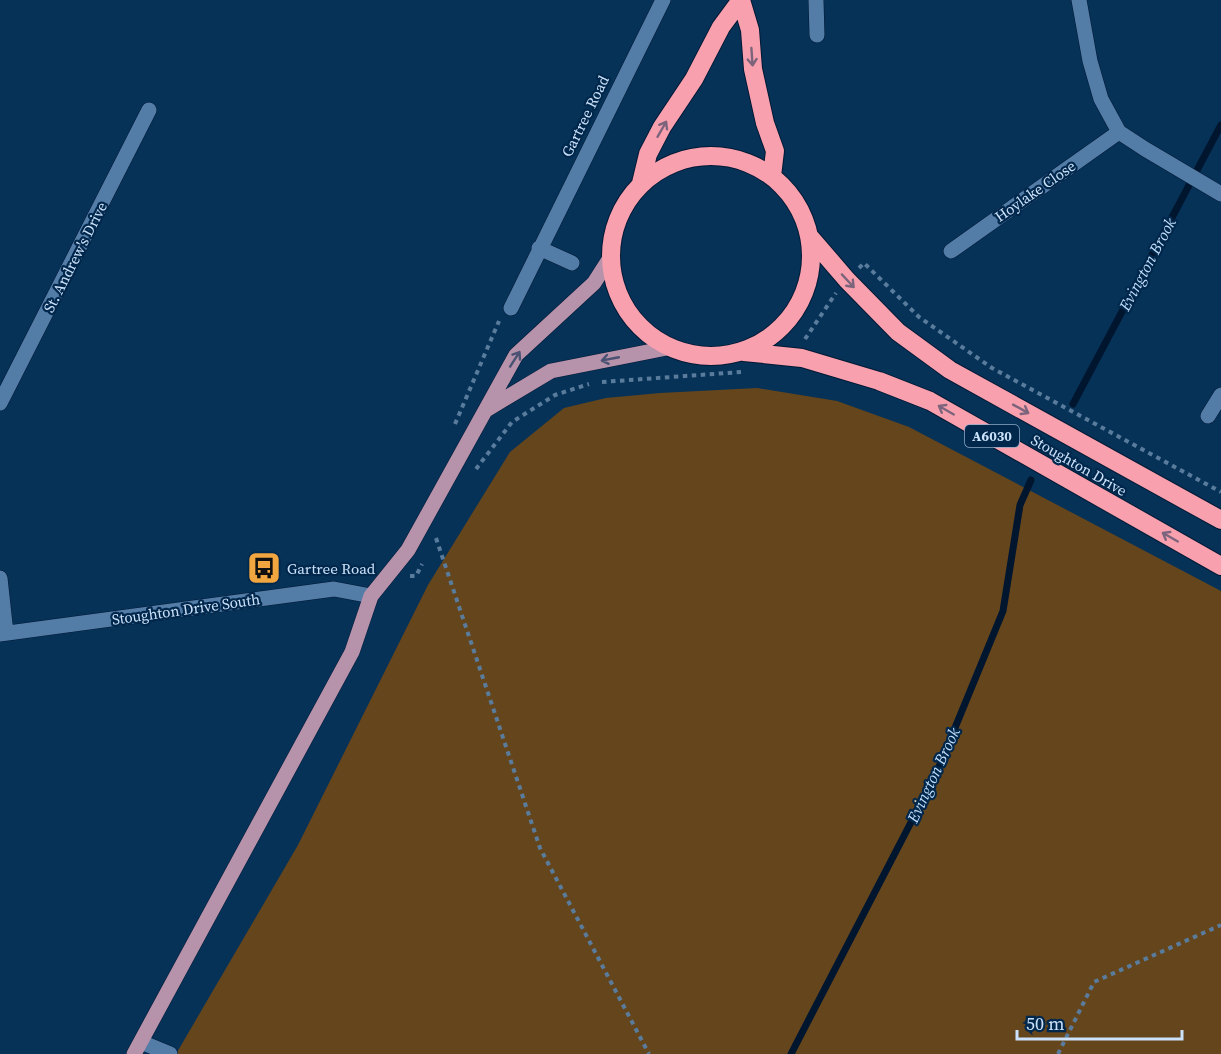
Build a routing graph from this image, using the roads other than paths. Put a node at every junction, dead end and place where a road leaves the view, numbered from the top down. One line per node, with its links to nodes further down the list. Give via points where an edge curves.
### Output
1 (663, 0): 12 (street, Gartree Road)
2 (741, 0): 8 (highway, one-way to 8, via 750,30 753,69 765,123 775,151); 9 (highway, one-way to 2, via 648,154 662,127)
3 (816, 0): 5 (street)
4 (1080, 0): 7 (street, via 1090,62 1101,99)
5 (816, 35)
6 (149, 110): 20 (street, St. Andrew's Drive)
7 (1119, 132): 10 (street); 13 (street, Hoylake Close)
8 (772, 176): 9 (highway, via 750,163 717,155 680,160); 11 (highway, via 800,208)
9 (641, 183): 14 (highway, via 629,196 614,229)
10 (1214, 190)
11 (810, 237): 18 (highway, via 808,284 791,317 767,341); 23 (highway, Stoughton Drive / A6030, one-way to 23, via 898,332 950,370)
12 (539, 248): 15 (street); 16 (street, Gartree Road)
13 (951, 251)
14 (610, 258): 17 (highway, via 613,283 633,321); 21 (main road, one-way to 14, via 516,355 594,283)
15 (572, 262)
16 (511, 308)
17 (667, 348): 18 (highway, via 698,357); 21 (main road, one-way to 21, via 551,371)
18 (744, 352): 24 (highway, Stoughton Drive / A6030, one-way to 18, via 930,401 802,358)
19 (1221, 394): 22 (street)
20 (0, 403)
21 (486, 410): 26 (main road, via 408,550)
22 (1208, 416)
23 (1221, 520)
24 (1221, 566)
25 (0, 578): 27 (street)
26 (371, 596): 27 (street, Stoughton Drive South, via 334,589); 28 (main road, via 352,652)
27 (3, 634)
28 (138, 1048): 29 (street)
29 (170, 1054)

